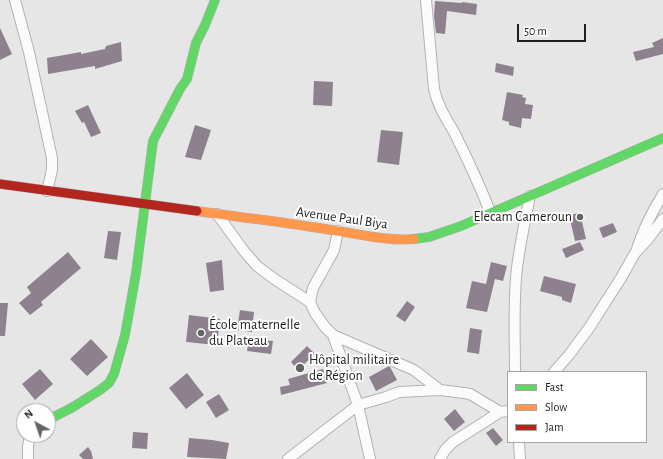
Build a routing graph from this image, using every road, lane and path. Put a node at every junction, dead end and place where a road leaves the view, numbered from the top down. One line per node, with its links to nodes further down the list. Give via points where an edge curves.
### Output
1 (15, 0): 6 (street, via 52,158)
2 (215, 0): 9 (main road, via 196,43 187,79 153,141)
3 (426, 0): 11 (street, via 434,89 438,105 473,172)
4 (663, 138): 8 (main road, Avenue Paul Biya)
5 (0, 184): 6 (main road, Avenue Paul Biya)
6 (47, 191): 9 (main road, Avenue Paul Biya)
7 (663, 194): 14 (street, via 646,223)
8 (530, 196): 11 (main road, Avenue Paul Biya); 17 (street, via 515,286)
9 (144, 205): 10 (main road, Avenue Paul Biya); 22 (main road, via 125,335 114,374 109,383)
10 (218, 214): 13 (main road, Avenue Paul Biya); 15 (street, via 258,266)
11 (491, 214): 13 (main road, Avenue Paul Biya, via 440,234 420,238 378,239)
12 (663, 218): 14 (street)
13 (338, 231): 15 (street, via 334,250 314,288)
14 (635, 253): 18 (street, via 589,328)
15 (310, 302): 16 (street, via 315,313)
16 (333, 335): 19 (street, via 414,370); 20 (street)
17 (515, 371)
18 (555, 371)
19 (440, 390): 20 (street, via 399,392); 21 (street, via 470,394)
20 (358, 405): 26 (street); 27 (street)
21 (504, 412): 28 (street, via 453,442)
22 (56, 416)
23 (29, 443): 25 (street)
24 (519, 443): 29 (street)
25 (28, 459)
26 (288, 459)
27 (370, 459)
28 (440, 459)
29 (520, 459)

